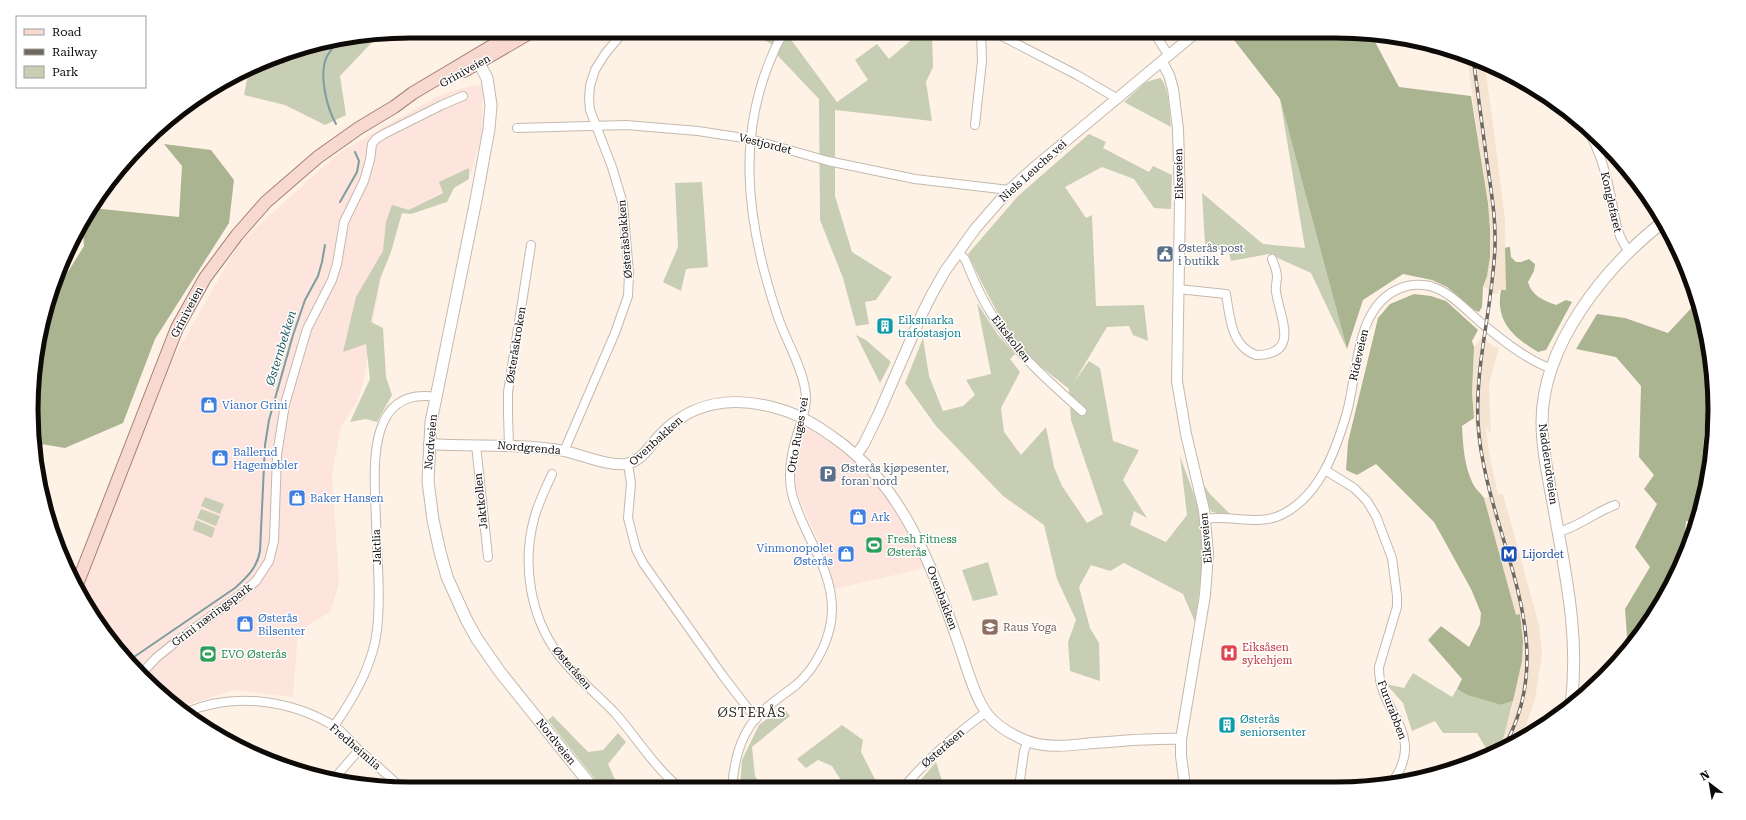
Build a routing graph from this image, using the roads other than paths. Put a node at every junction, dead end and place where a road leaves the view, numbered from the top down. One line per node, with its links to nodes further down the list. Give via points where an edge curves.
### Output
1 (507, 38): 9 (main road, Griniveien)
2 (519, 38): 9 (main road, Griniveien)
3 (618, 38): 13 (street, Østeråsbakken, via 595,70 590,86 590,110)
4 (781, 38): 16 (street, Otto Ruges vei, via 760,90 753,114)
5 (981, 38): 14 (street, via 982,61)
6 (1006, 38): 12 (street)
7 (1156, 38): 10 (street, Eiksveien)
8 (1190, 38): 10 (street, Niels Leuchs vei)
9 (478, 59): 26 (main road, Nordveien, via 489,84 489,129); 41 (main road, Griniveien, via 413,93 336,144 284,185 237,235 205,278 170,344)
10 (1165, 59): 12 (street, Niels Leuchs vei); 24 (street, Eiksveien, via 1173,89 1178,128)
11 (463, 96): 42 (street, Grini næringspark, via 384,134 372,144 364,180 344,222 332,280 307,330 285,404 277,455 274,541 265,570 240,595 177,641)
12 (1118, 99): 18 (street, Niels Leuchs vei)
13 (595, 125): 15 (street, Vestjordet); 16 (street, Vestjordet, via 658,127); 32 (street, Østeråsbakken, via 623,204 629,273 628,296)
14 (975, 125)
15 (517, 128)
16 (750, 139): 18 (street, Vestjordet, via 867,170 914,179); 28 (street, Otto Ruges vei, via 750,193 756,242 778,318 806,390)
17 (1594, 142): 21 (street, Konglefaret, via 1605,173 1620,237)
18 (1009, 190): 22 (street, Niels Leuchs vei)
19 (1659, 226): 21 (main road, Nadderudveien)
20 (531, 245): 31 (street, Østeråskroken, via 508,392)
21 (1629, 251): 25 (main road, Nadderudveien, via 1602,280 1580,311 1560,347)
22 (958, 252): 27 (street, Eikskollen, via 965,259 992,315 1016,349); 33 (street, Niels Leuchs vei, via 922,314 878,414)
23 (1272, 259): 24 (street, via 1285,335 1281,346 1272,353 1256,355 1242,346 1234,335 1226,294)
24 (1178, 289): 38 (street, Eiksveien, via 1178,391)
25 (1552, 369): 35 (street, Rideveien, via 1537,363 1514,348 1443,292 1423,285 1397,289 1379,302 1367,322 1347,411); 39 (main road, Nadderudveien, via 1544,394 1542,427 1544,455)
26 (436, 397): 29 (main road, Nordveien); 47 (street, Jaktlia, via 410,397 394,406 376,441 374,463 378,595 374,650 361,680)
27 (1082, 412)
28 (803, 418): 33 (street, Ovenbakken); 34 (street, Ovenbakken, via 767,405 747,402 729,401 707,406 687,413 640,458); 46 (street, Otto Ruges vei, via 793,452 790,482 800,518 828,583 832,604 830,622 820,652 807,673)
29 (429, 444): 30 (street, Nordgrenda); 54 (main road, Nordveien, via 428,481 435,532 447,577 462,612 491,659)
30 (476, 445): 31 (street, Nordgrenda); 40 (street, Jaktkollen)
31 (510, 445): 32 (street, Nordgrenda)
32 (564, 451): 34 (street, Nordgrenda, via 616,464)
33 (857, 454): 45 (street, Ovenbakken, via 887,488 915,535 938,584 976,692)
34 (628, 464): 46 (street, Ovenbakken, via 631,483 628,518 636,549 643,563)
35 (1325, 470): 38 (street, Rideveien, via 1306,496 1282,515 1262,520 1222,517); 52 (street, Fururabben, via 1354,488 1366,501 1376,516 1392,558 1397,607 1379,667 1379,682 1405,743 1402,768)
36 (552, 474): 55 (street, Østeråsen, via 535,517 530,545 530,584 538,619 551,644 568,666 614,712)
37 (1615, 506): 39 (street, via 1604,509 1576,526)
38 (1205, 519): 48 (street, Eiksveien, via 1208,542 1207,575)
39 (1558, 532): 43 (main road, Nadderudveien, via 1574,634 1575,668)
40 (488, 558)
41 (79, 580)
42 (144, 670)
43 (1572, 697)
44 (192, 711): 47 (street, Fredheimlia, via 217,703 259,701 296,709)
45 (986, 712): 49 (street, Ovenbakken, via 1003,729); 57 (street, Østeråsen, via 953,737)
46 (756, 719): 56 (street, Otto Ruges vei, via 740,746)
47 (334, 726): 50 (street, Fredheimlia)
48 (1181, 739): 49 (street, Ovenbakken, via 1057,746); 59 (street, Eiksveien)
49 (1028, 741): 58 (street)
50 (359, 750): 51 (street); 53 (street, Fredheimlia)
51 (337, 775)
52 (1396, 777)
53 (394, 781)
54 (588, 782)
55 (674, 782)
56 (733, 782)
57 (908, 782)
58 (1020, 782)
59 (1184, 782)

